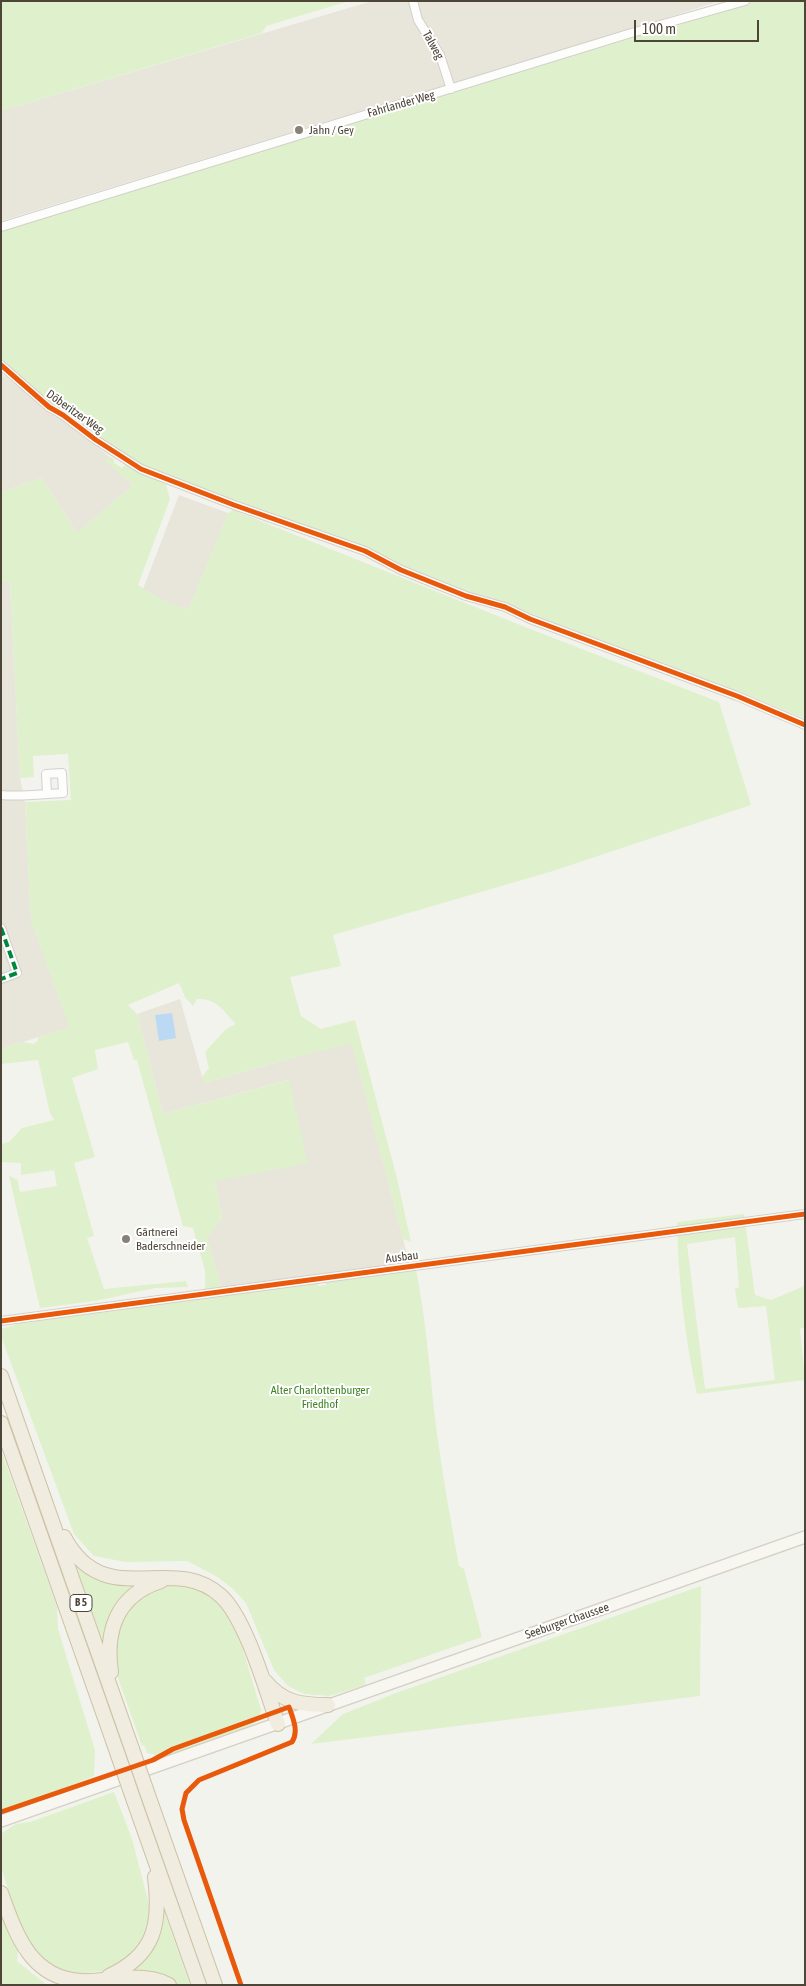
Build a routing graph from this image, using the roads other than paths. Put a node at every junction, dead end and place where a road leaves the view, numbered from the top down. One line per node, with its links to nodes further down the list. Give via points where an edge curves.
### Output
1 (412, 1): 3 (street, Talweg, via 418,20 440,54)
2 (745, 1): 3 (street, Fahrlander Weg)
3 (451, 89): 4 (street, Fahrlander Weg)
4 (1, 227)
5 (1, 366): 6 (street, Döberitzer Weg, via 49,407 142,469 365,552 466,596 505,607)
6 (805, 725)
7 (47, 794): 8 (street)
8 (1, 795)
9 (1, 928): 10 (street, via 17,973)
10 (1, 979)
11 (805, 1214): 12 (street, Ausbau)
12 (1, 1321)
13 (1, 1376): 15 (highway, B 5)
14 (1, 1423): 23 (highway, B 5, bridge)
15 (41, 1489): 17 (highway, via 69,1547 90,1567 116,1578); 20 (highway, B 5)
16 (805, 1537): 19 (main road, Seeburger Chaussee)
17 (169, 1578): 18 (highway, via 197,1582 223,1597 239,1621); 20 (highway, via 137,1592 115,1620 109,1648)
18 (259, 1672): 19 (highway, via 272,1688 292,1701 305,1705); 21 (highway)
19 (328, 1705): 21 (main road, Seeburger Chaussee)
20 (121, 1717): 28 (highway, B 5, bridge)
21 (278, 1724): 22 (main road, Seeburger Chaussee)
22 (1, 1822)
23 (152, 1854): 25 (highway, via 156,1886 154,1934 142,1954 130,1965); 27 (highway, B 5)
24 (2, 1896): 25 (highway, via 23,1947 34,1960 71,1980)
25 (104, 1979): 26 (highway, via 132,1978)
26 (169, 1985)
27 (199, 1985)
28 (216, 1985)

